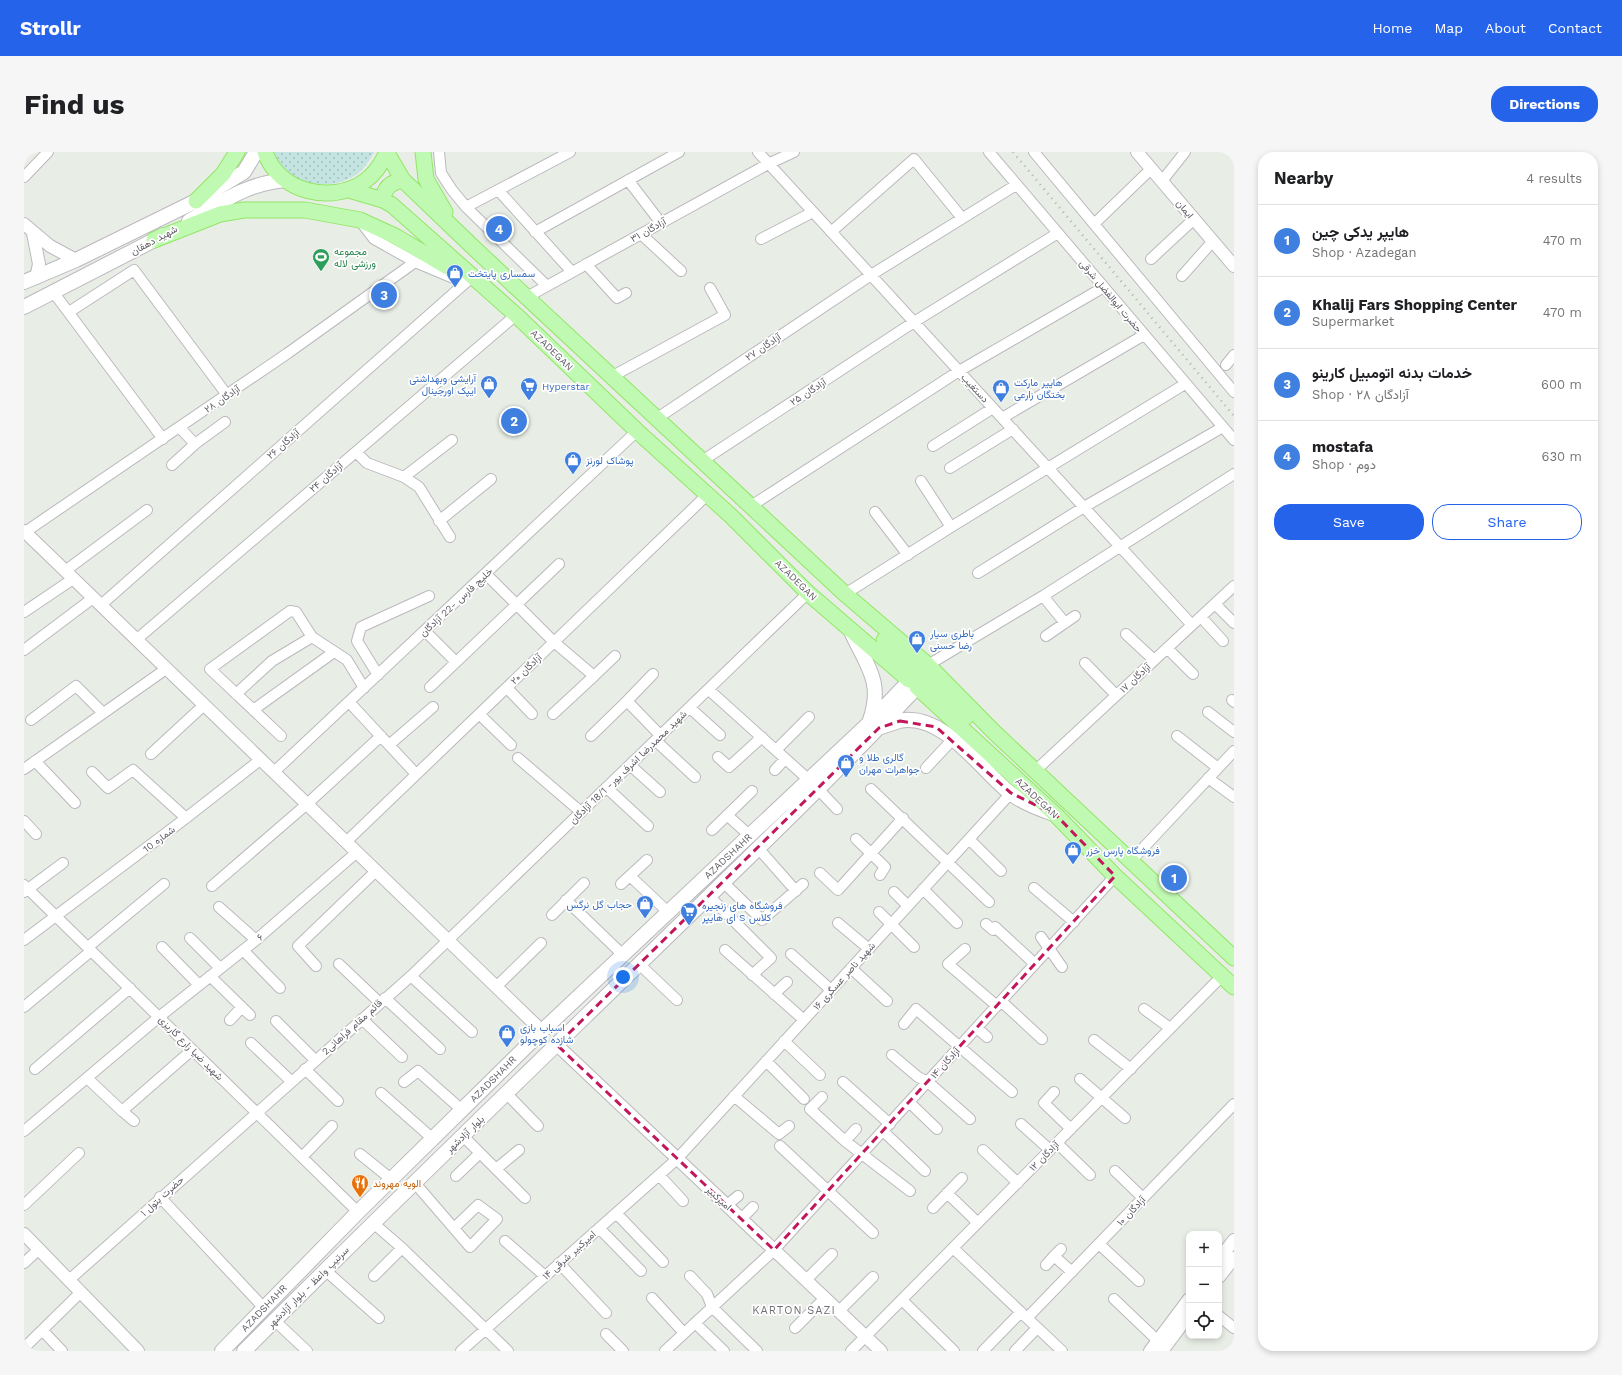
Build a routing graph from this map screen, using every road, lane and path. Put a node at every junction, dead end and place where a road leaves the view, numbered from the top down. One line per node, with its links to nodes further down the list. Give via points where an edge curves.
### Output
1 (48, 152): 20 (street)
2 (237, 152): 30 (main road, via 223,174)
3 (256, 152): 19 (main road, شهید دهقان)
4 (265, 152): 21 (main road, via 275,169)
5 (387, 152): 22 (main road, AZADEGAN); 27 (main road, via 378,168 365,181)
6 (423, 152): 47 (main road, via 426,179 432,192 441,208)
7 (439, 152): 31 (street, via 441,173)
8 (570, 152): 28 (street)
9 (679, 152): 23 (street)
10 (758, 152): 17 (street, دستغیب)
11 (794, 152): 17 (street, ۳۱ آزادگان)
12 (989, 152): 25 (street, حضرت ابوالفضل شرقی)
13 (1034, 152): 38 (street)
14 (1137, 152): 18 (street, ایمان)
15 (1185, 152): 24 (street)
16 (911, 156): 33 (street); 40 (street)
17 (768, 164): 32 (street, دستغیب); 36 (street, ۳۱ آزادگان)
18 (1151, 169): 24 (street, ایمان); 38 (street)
19 (244, 172): 26 (main road, via 253,174 254,181); 30 (main road, شهید دهقان)
20 (24, 177)
21 (286, 180): 26 (main road, شهید دهقان); 27 (main road, via 306,190 320,193)
22 (402, 180): 29 (main road, via 388,186); 47 (main road, AZADEGAN)
23 (628, 180): 36 (street); 39 (street)
24 (1162, 181): 35 (street, ایمان)
25 (1016, 185): 33 (street, ۲۷ آزادگان); 42 (street, حضرت ابوالفضل شرقی)
26 (251, 186): 45 (main road, شهید دهقان)
27 (349, 190): 29 (main road, AZADEGAN)
28 (498, 190): 31 (street); 39 (street)
29 (383, 200): 58 (main road, AZADEGAN, via 392,205)
30 (196, 201): 49 (main road, شهید دهقان)
31 (466, 207): 59 (street)
32 (813, 212): 40 (street, دستغیب); 44 (street)
33 (962, 218): 55 (street, ۲۷ آزادگان)
34 (360, 220): 45 (main road, via 305,210 244,210 220,214); 50 (street, via 374,239); 58 (main road, via 395,236)
35 (1194, 220): 46 (street, ایمان); 48 (street)
36 (661, 223): 43 (street, ۳۱ آزادگان)
37 (24, 224): 41 (street)
38 (1094, 224): 75 (street)
39 (535, 232): 54 (street)
40 (831, 232): 55 (street, دستغیب)
41 (33, 233): 49 (street); 57 (street, via 39,264)
42 (1058, 233): 61 (street, حضرت ابوالفضل شرقی); 68 (street, ۲۵ آزادگان)
43 (640, 234): 51 (street, ۳۱ آزادگان); 53 (street)
44 (761, 239)
45 (154, 240): 62 (main road, شهید دهقان)
46 (1212, 241): 52 (street, ایمان); 56 (street)
47 (474, 249): 64 (main road, AZADEGAN)
48 (1151, 259)
49 (76, 260): 57 (main road, شهید دهقان)
50 (415, 262): 58 (street); 76 (street, ۲۸ آزادگان)
51 (586, 264): 54 (street, ۳۱ آزادگان); 63 (street, via 618,298)
52 (1234, 266)
53 (681, 271)
54 (572, 272): 59 (street, ۳۱ آزادگان)
55 (871, 275): 68 (street, دستغیب); 79 (street, ۲۷ آزادگان)
56 (1182, 276)
57 (30, 280)
58 (468, 280): 67 (main road, AZADEGAN); 119 (street, ۲۶ آزادگان)
59 (547, 286): 64 (street, ۳۱ آزادگان)
60 (710, 288): 73 (street, via 725,315)
61 (1104, 288): 69 (street, حضرت ابوالفضل شرقی); 72 (street)
62 (54, 293): 65 (main road, شهید دهقان); 66 (street)
63 (626, 293)
64 (527, 297): 73 (main road, AZADEGAN)
65 (24, 307)
66 (69, 312): 76 (street, via 134,270); 85 (street)
67 (516, 315): 84 (main road, AZADEGAN); 90 (street, ۲۴ آزادگان)
68 (914, 322): 72 (street, دستغیب); 91 (street, ۲۵ آزادگان)
69 (1144, 335): 74 (street, حضرت ابوالفضل شرقی); 78 (street)
70 (1234, 355): 71 (street)
71 (1226, 365)
72 (959, 371): 77 (street, دستغیب); 100 (street)
73 (611, 377): 79 (main road, AZADEGAN)
74 (1185, 384): 81 (street, حضرت ابوالفضل شرقی); 94 (street)
75 (1234, 392)
76 (227, 395): 82 (street, ۲۸ آزادگان)
77 (993, 408): 78 (street, دستغیب); 89 (street)
78 (1002, 418): 83 (street, دستغیب)
79 (656, 419): 91 (main road, AZADEGAN)
80 (225, 422): 88 (street)
81 (1223, 427): 87 (street, حضرت ابوالفضل شرقی); 101 (street)
82 (180, 428): 85 (street, ۲۸ آزادگان); 88 (street)
83 (1013, 429): 93 (street); 94 (street, دستغیب)
84 (637, 431): 99 (main road, AZADEGAN); 112 (street, خلیج فارس -22 آزادگان)
85 (163, 439): 106 (street, ۲۸ آزادگان)
86 (452, 440): 96 (street)
87 (1234, 440)
88 (194, 444): 92 (street)
89 (933, 446)
90 (356, 452): 96 (street, via 367,463); 133 (street, ۲۴ آزادگان)
91 (702, 461): 100 (main road, AZADEGAN)
92 (172, 465)
93 (950, 468)
94 (1048, 468): 101 (street, دستغیب); 105 (street)
95 (1234, 474): 108 (street)
96 (404, 477): 104 (street, via 419,487)
97 (491, 479): 104 (street)
98 (921, 481): 105 (street)
99 (707, 495): 115 (main road, AZADEGAN); 135 (street, ۲۰ آزادگان)
100 (751, 506): 118 (main road, AZADEGAN)
101 (1084, 507): 108 (street, دستغیب); 111 (street)
102 (147, 510): 113 (street)
103 (875, 512): 109 (street)
104 (439, 521): 107 (street)
105 (951, 527): 109 (street)
106 (24, 532): 113 (street)
107 (450, 537)
108 (1121, 546): 117 (street); 127 (street, دستغیب)
109 (908, 555): 118 (street)
110 (559, 564): 120 (street)
111 (978, 573)
112 (486, 574): 120 (street); 129 (street, خلیج فارس -22 آزادگان)
113 (69, 575): 119 (street); 122 (street)
114 (1234, 586): 121 (street, ۱۷ آزادگان)
115 (808, 593): 128 (main road, AZADEGAN); 152 (street, شهید محمدرضا اشرف پور- 18/1 آزادگان)
116 (429, 596): 146 (street, via 361,627 357,641)
117 (1043, 596): 125 (street); 148 (street)
118 (850, 598): 148 (main road, AZADEGAN)
119 (97, 602): 133 (street); 137 (street, ۲۶ آزادگان)
120 (516, 604): 135 (street); 141 (street)
121 (1215, 604): 124 (street, ۱۷ آزادگان); 126 (street)
122 (24, 612)
123 (1075, 616): 125 (street)
124 (1201, 617): 127 (street, ۱۷ آزادگان); 134 (street)
125 (1065, 623): 131 (street)
126 (1234, 623)
127 (1192, 624): 136 (street, ۱۷ آزادگان)
128 (850, 628): 148 (main road, AZADEGAN); 168 (main road, via 874,680)
129 (425, 631): 141 (street); 146 (street, خلیج فارس -22 آزادگان)
130 (1126, 634): 140 (street)
131 (1046, 636)
132 (312, 637): 138 (street); 153 (street, via 272,661); 153 (street, via 296,612 290,612 210,669)
133 (136, 640): 143 (street)
134 (1223, 641)
135 (554, 642): 147 (street); 151 (street, ۲۰ آزادگان)
136 (1167, 648): 140 (street, ۱۷ آزادگان); 145 (street)
137 (24, 650)
138 (334, 652): 150 (street, via 347,660); 160 (street)
139 (615, 656): 147 (street)
140 (1154, 660): 154 (street, ۱۷ آزادگان)
141 (456, 662): 149 (street)
142 (1085, 663): 154 (street)
143 (166, 669): 157 (street); 162 (street)
144 (654, 674): 155 (street)
145 (1193, 674)
146 (378, 675): 150 (street, خلیج فارس -22 آزادگان)
147 (594, 676): 165 (street)
148 (920, 677): 168 (main road, AZADSHAHR); 193 (main road, AZADEGAN, via 994,732); 211 (main road, AZADEGAN)
149 (430, 687)
150 (364, 688): 156 (street, خلیج فارس -22 آزادگان)
151 (507, 688): 163 (street, ۲۰ آزادگان); 164 (street)
152 (709, 690): 159 (street, شهید محمدرضا اشرف پور- 18/1 آزادگان); 176 (street)
153 (236, 694): 160 (street)
154 (1116, 695): 193 (street, ۱۷ آزادگان)
155 (628, 701): 173 (street); 175 (street)
156 (349, 702): 172 (street); 195 (street, خلیج فارس -22 آزادگان)
157 (204, 705): 182 (street); 186 (street)
158 (433, 707): 178 (street)
159 (690, 708): 170 (street); 175 (street, شهید محمدرضا اشرف پور- 18/1 آزادگان)
160 (253, 710): 171 (street)
161 (1208, 712): 169 (street)
162 (103, 713): 167 (street, via 76,686); 187 (street)
163 (479, 714): 179 (street); 196 (street, ۲۰ آزادگان)
164 (532, 714)
165 (553, 714)
166 (809, 716): 180 (street)
167 (31, 720)
168 (874, 726): 177 (main road, via 900,721 925,723); 199 (main road, AZADSHAHR)
169 (1234, 732)
170 (720, 735)
171 (281, 736)
172 (381, 736): 178 (street); 207 (street)
173 (591, 736)
174 (1177, 736): 190 (street)
175 (658, 738): 188 (street, شهید محمدرضا اشرف پور- 18/1 آزادگان); 197 (street)
176 (762, 738): 180 (street); 183 (street, via 729,767)
177 (953, 739): 189 (street); 204 (main road)
178 (389, 745): 196 (street)
179 (510, 745)
180 (776, 750): 185 (street)
181 (1234, 751): 190 (street)
182 (151, 754)
183 (718, 757)
184 (518, 758): 209 (street)
185 (785, 758): 192 (street); 199 (street)
186 (260, 760): 195 (street); 212 (street, شماره 10)
187 (35, 761): 191 (street); 206 (street)
188 (630, 765): 200 (street, شهید محمدرضا اشرف پور- 18/1 آزادگان); 203 (street)
189 (926, 768)
190 (1218, 768): 198 (street)
191 (24, 769)
192 (775, 770)
193 (1035, 771): 226 (main road, AZADEGAN)
194 (92, 772): 212 (street, via 108,788 132,770)
195 (274, 772): 207 (street)
196 (416, 774): 221 (street, ۲۰ آزادگان)
197 (696, 777)
198 (1208, 778): 205 (street); 226 (street)
199 (813, 784): 208 (street); 218 (main road, AZADSHAHR); 222 (main road, AZADSHAHR)
200 (607, 788): 209 (street, شهید محمدرضا اشرف پور- 18/1 آزادگان); 215 (street)
201 (871, 789): 213 (street)
202 (752, 791): 210 (street)
203 (660, 792)
204 (1011, 793): 211 (main road, via 1031,806); 220 (street, ۱۶ شهید ناصر عسگری)
205 (1234, 797)
206 (75, 803)
207 (307, 804): 221 (street); 239 (street)
208 (837, 809)
209 (581, 812): 266 (street, شهید محمدرضا اشرف پور- 18/1 آزادگان)
210 (727, 815): 216 (street); 218 (street)
211 (1056, 815): 234 (main road, AZADEGAN)
212 (186, 818): 254 (street, شماره 10)
213 (903, 818): 224 (street); 228 (street)
214 (24, 821): 217 (street)
215 (648, 826)
216 (712, 830)
217 (36, 834)
218 (749, 835): 251 (main road, AZADSHAHR)
219 (856, 839): 224 (street)
220 (968, 839): 228 (street, ۱۶ شهید ناصر عسگری); 229 (street)
221 (346, 842): 223 (street)
222 (758, 848): 235 (main road, AZADSHAHR); 235 (street, via 799,887 762,920)
223 (357, 852): 230 (street); 265 (street, ۶)
224 (870, 853): 231 (street, via 838,890); 232 (street, via 885,867)
225 (647, 860): 233 (street)
226 (1131, 861): 240 (main road, AZADEGAN)
227 (63, 863): 242 (street)
228 (947, 863): 243 (street, ۱۶ شهید ناصر عسگری); 248 (street)
229 (1001, 870)
230 (376, 871): 266 (street); 282 (street, via 298,946)
231 (820, 873)
232 (880, 875)
233 (630, 876): 238 (street); 251 (street)
234 (1116, 876): 247 (main road, AZADEGAN); 256 (street, ۱۴ آزادگان)
235 (723, 882): 245 (main road, AZADSHAHR)
236 (584, 883): 246 (street)
237 (164, 884): 272 (street)
238 (620, 884)
239 (212, 886)
240 (1158, 887): 247 (main road, via 1157,895 1153,899); 253 (main road, AZADEGAN)
241 (1034, 888): 256 (street)
242 (25, 889): 254 (street, شهید ضیا زارع گاریزی)
243 (923, 889): 249 (street, ۱۶ شهید ناصر عسگری); 258 (street)
244 (894, 892): 249 (street)
245 (709, 896): 280 (main road, AZADSHAHR); 286 (street, via 771,958)
246 (566, 900): 255 (street); 277 (street)
247 (1141, 900): 261 (main road, AZADEGAN)
248 (989, 902)
249 (908, 906): 259 (street, ۱۶ شهید ناصر عسگری)
250 (219, 907): 265 (street)
251 (668, 912): 277 (main road, AZADSHAHR)
252 (879, 912): 259 (street)
253 (1185, 912): 261 (main road, via 1177,911 1171,914); 278 (main road, AZADEGAN)
254 (56, 915): 264 (street, شماره 10); 272 (street, شهید ضیا زارع گاریزی)
255 (552, 915)
256 (1074, 922): 271 (street, ۱۴ آزادگان)
257 (838, 923): 270 (street)
258 (957, 923)
259 (891, 924): 269 (street); 270 (street, ۱۶ شهید ناصر عسگری)
260 (986, 924): 281 (street, via 993,930 995,927)
261 (1168, 926): 289 (main road, AZADEGAN)
262 (1041, 937): 271 (street)
263 (190, 938): 284 (street)
264 (24, 940)
265 (256, 940): 274 (street, ۶)
266 (448, 941): 288 (street, 2قائم مقام فراهانی); 292 (street)
267 (541, 942): 292 (street)
268 (162, 947): 291 (street)
269 (914, 947)
270 (869, 948): 285 (street, ۱۶ شهید ناصر عسگری)
271 (1050, 948): 281 (street, ۱۴ آزادگان); 283 (street)
272 (90, 949): 294 (street, شهید ضیا زارع گاریزی); 302 (street)
273 (965, 949): 301 (street, via 948,964)
274 (243, 950): 284 (street, ۶); 295 (street)
275 (725, 950): 286 (street)
276 (791, 954): 296 (street)
277 (623, 955): 314 (main road, AZADSHAHR)
278 (1234, 958)
279 (339, 964): 298 (street)
280 (640, 964): 299 (street); 321 (main road, AZADSHAHR)
281 (1035, 964): 301 (street, ۱۴ آزادگان)
282 (316, 966)
283 (1062, 967)
284 (220, 968): 287 (street, ۶)
285 (851, 968): 296 (street, ۱۶ شهید ناصر عسگری); 300 (street)
286 (752, 975): 297 (street)
287 (210, 976): 291 (street, ۶); 303 (street)
288 (411, 976): 298 (street, 2قائم مقام فراهانی); 315 (street)
289 (1222, 976): 293 (main road, AZADEGAN); 313 (street, ۱۲ آزادگان)
290 (787, 982): 297 (street)
291 (199, 985): 306 (street, ۶)
292 (496, 987): 314 (street)
293 (1234, 987)
294 (130, 988): 306 (street, شهید ضیا زارع گاریزی); 329 (street)
295 (280, 988)
296 (831, 990): 310 (street, ۱۶ شهید ناصر عسگری)
297 (774, 994): 310 (street)
298 (382, 1000): 307 (street, 2قائم مقام فراهانی); 323 (street)
299 (677, 1000)
300 (887, 1001)
301 (999, 1003): 312 (street, ۱۴ آزادگان); 317 (street)
302 (24, 1007)
303 (242, 1007): 305 (street); 308 (street)
304 (1144, 1009): 313 (street)
305 (250, 1015)
306 (159, 1016): 324 (street, شهید ضیا زارع گاریزی); 333 (street, ۶)
307 (362, 1019): 326 (street); 327 (street, 2قائم مقام فراهانی)
308 (230, 1020)
309 (276, 1020): 327 (street)
310 (804, 1020): 319 (street, ۱۶ شهید ناصر عسگری)
311 (904, 1024): 322 (street, via 916,1009)
312 (977, 1028): 316 (street); 322 (street, ۱۴ آزادگان)
313 (1170, 1028): 331 (street, ۱۲ آزادگان)
314 (542, 1031): 350 (main road, AZADSHAHR)
315 (472, 1032)
316 (987, 1037)
317 (1042, 1039)
318 (1094, 1040): 331 (street)
319 (784, 1041): 328 (street, ۱۶ شهید ناصر عسگری); 332 (street)
320 (251, 1043): 335 (street)
321 (557, 1045): 342 (main road, بلوار آزادشهر); 377 (street, امیرکبیر)
322 (960, 1047): 338 (street, ۱۴ آزادگان); 339 (street)
323 (440, 1049)
324 (192, 1050): 351 (street); 352 (street, شهید ضیا زارع گاریزی)
325 (892, 1055): 338 (street)
326 (402, 1058)
327 (315, 1060): 330 (street, 2قائم مقام فراهانی)
328 (766, 1062): 343 (street, ۱۶ شهید ناصر عسگری); 346 (street)
329 (35, 1069)
330 (305, 1069): 335 (street, 2قائم مقام فراهانی); 347 (street)
331 (1131, 1069): 345 (street, ۱۲ آزادگان)
332 (820, 1075)
333 (88, 1078): 351 (street); 364 (street, ۶)
334 (1080, 1078): 345 (street)
335 (291, 1081): 352 (street, 2قائم مقام فراهانی)
336 (404, 1082): 350 (street, via 418,1071)
337 (843, 1082): 360 (street)
338 (928, 1082): 348 (street, ۱۴ آزادگان); 354 (street)
339 (1012, 1092)
340 (1054, 1092): 363 (street, via 1042,1104)
341 (381, 1093): 366 (street)
342 (506, 1094): 358 (street); 365 (main road, بلوار آزادشهر)
343 (734, 1096): 359 (street, via 779,1134); 377 (street, ۱۶ شهید ناصر عسگری)
344 (822, 1097): 367 (street, via 810,1109)
345 (1102, 1098): 353 (street); 363 (street, ۱۲ آزادگان)
346 (804, 1099)
347 (338, 1101)
348 (909, 1102): 360 (street, ۱۴ آزادگان); 362 (street)
349 (1234, 1104): 394 (street, ۱۰ آزادگان)
350 (462, 1110): 366 (main road, AZADSHAHR)
351 (122, 1111): 355 (street)
352 (256, 1112): 376 (street, شهید ضیا زارع گاریزی); 392 (street, حضرت بتول ۱)
353 (1125, 1118)
354 (970, 1119)
355 (134, 1121)
356 (1020, 1124): 369 (street)
357 (332, 1126): 376 (street)
358 (538, 1126)
359 (789, 1126)
360 (886, 1127): 374 (street, ۱۴ آزادگان); 379 (street)
361 (856, 1129): 367 (street)
362 (937, 1129)
363 (1071, 1129): 369 (street, ۱۲ آزادگان)
364 (24, 1131)
365 (463, 1136): 373 (street); 386 (main road, بلوار آزادشهر)
366 (433, 1139): 385 (main road, AZADSHAHR)
367 (845, 1140): 374 (street)
368 (780, 1146): 388 (street)
369 (1054, 1146): 382 (street); 387 (street, ۱۲ آزادگان)
370 (519, 1150): 378 (street)
371 (983, 1150): 387 (street)
372 (79, 1153): 396 (street)
373 (480, 1153): 378 (street); 383 (street)
374 (863, 1153): 388 (street, ۱۴ آزادگان); 389 (street)
375 (360, 1154): 385 (street)
376 (302, 1157): 400 (street, شهید ضیا زارع گاریزی)
377 (677, 1159): 381 (street, ۱۴ امیرکبیر شرقی); 397 (street, امیرکبیر)
378 (496, 1169): 393 (street)
379 (925, 1171)
380 (1115, 1171): 394 (street)
381 (659, 1175): 395 (street); 401 (street, ۱۴ امیرکبیر شرقی)
382 (1090, 1175)
383 (456, 1176)
384 (962, 1178): 390 (street)
385 (391, 1179): 400 (main road, AZADSHAHR)
386 (414, 1182): 403 (main road, بلوار آزادشهر); 405 (street)
387 (1018, 1183): 404 (street, ۱۲ آزادگان)
388 (828, 1191): 407 (street); 415 (street, ۱۴ آزادگان)
389 (910, 1191)
390 (947, 1194): 399 (street); 404 (street)
391 (738, 1196): 397 (street)
392 (160, 1198): 431 (street, حضرت بتول ۱); 441 (street)
393 (525, 1198)
394 (1143, 1198): 411 (street, ۱۰ آزادگان)
395 (682, 1201)
396 (24, 1205)
397 (727, 1206): 402 (street, امیرکبیر)
398 (754, 1207): 402 (street)
399 (933, 1208)
400 (358, 1212): 441 (main road, AZADSHAHR)
401 (616, 1213): 406 (street, ۱۴ امیرکبیر شرقی); 419 (street)
402 (741, 1219): 415 (street, امیرکبیر)
403 (372, 1222): 412 (street); 423 (main road, سرتیپ واعظ - بلوار آزادشهر)
404 (978, 1223): 413 (street, ۱۲ آزادگان)
405 (454, 1228)
406 (599, 1228): 421 (street, ۱۴ امیرکبیر شرقی); 424 (street)
407 (874, 1233)
408 (24, 1234): 414 (street)
409 (1234, 1240): 417 (street)
410 (505, 1241): 428 (street)
411 (1099, 1244): 425 (street, ۱۰ آزادگان); 433 (street)
412 (402, 1248): 427 (street); 453 (street)
413 (953, 1248): 438 (street, ۱۲ آزادگان); 444 (street)
414 (39, 1249): 420 (street); 431 (street)
415 (774, 1250): 432 (street, امیرکبیر); 440 (street, ۱۴ آزادگان)
416 (832, 1254): 432 (street)
417 (1222, 1255)
418 (1234, 1258): 426 (street)
419 (662, 1262)
420 (24, 1263)
421 (559, 1264): 428 (street, ۱۴ امیرکبیر شرقی); 443 (street)
422 (1046, 1265): 425 (street, via 1058,1253)
423 (325, 1270): 445 (street); 448 (main road, سرتیپ واعظ - بلوار آزادشهر)
424 (641, 1271)
425 (1072, 1272): 444 (street, ۱۰ آزادگان)
426 (1222, 1273)
427 (374, 1276)
428 (545, 1276): 453 (street, ۱۴ امیرکبیر شرقی)
429 (690, 1276): 440 (street, via 707,1294)
430 (873, 1277): 442 (street)
431 (69, 1280): 434 (street)
432 (806, 1280): 436 (street, امیرکبیر)
433 (1138, 1280)
434 (81, 1292): 454 (street); 461 (street)
435 (652, 1298): 455 (street)
436 (826, 1298): 442 (street, امیرکبیر); 450 (street)
437 (1114, 1299): 458 (street)
438 (902, 1300): 457 (street, ۱۲ آزادگان); 473 (street)
439 (1187, 1303): 458 (street)
440 (712, 1307): 449 (street, ۱۴ آزادگان); 470 (street)
441 (264, 1308): 462 (main road, AZADSHAHR)
442 (839, 1311): 457 (street, امیرکبیر)
443 (606, 1313)
444 (1024, 1315): 451 (street); 474 (street, ۱۰ آزادگان)
445 (379, 1318)
446 (1186, 1318): 458 (street)
447 (1222, 1318): 452 (street)
448 (274, 1320): 463 (main road, سرتیپ واعظ - بلوار آزادشهر); 464 (street)
449 (695, 1323): 455 (street, ۱۴ آزادگان); 469 (street)
450 (795, 1328)
451 (1037, 1328): 475 (street); 476 (street)
452 (1234, 1328)
453 (486, 1329): 465 (street, ۱۴ امیرکبیر شرقی); 466 (street)
454 (42, 1330): 459 (street); 460 (street)
455 (684, 1333): 468 (street, ۱۴ آزادگان)
456 (606, 1334): 467 (street)
457 (866, 1336): 471 (street, ۱۲ آزادگان); 472 (street, امیرکبیر)
458 (1160, 1346): 477 (street)
459 (24, 1348)
460 (62, 1351)
461 (138, 1351)
462 (222, 1351)
463 (244, 1351)
464 (307, 1351)
465 (461, 1351)
466 (508, 1351)
467 (623, 1351)
468 (665, 1351)
469 (724, 1351)
470 (757, 1351)
471 (851, 1351)
472 (881, 1351)
473 (954, 1351)
474 (983, 1351)
475 (1015, 1351)
476 (1062, 1351)
477 (1150, 1351)

